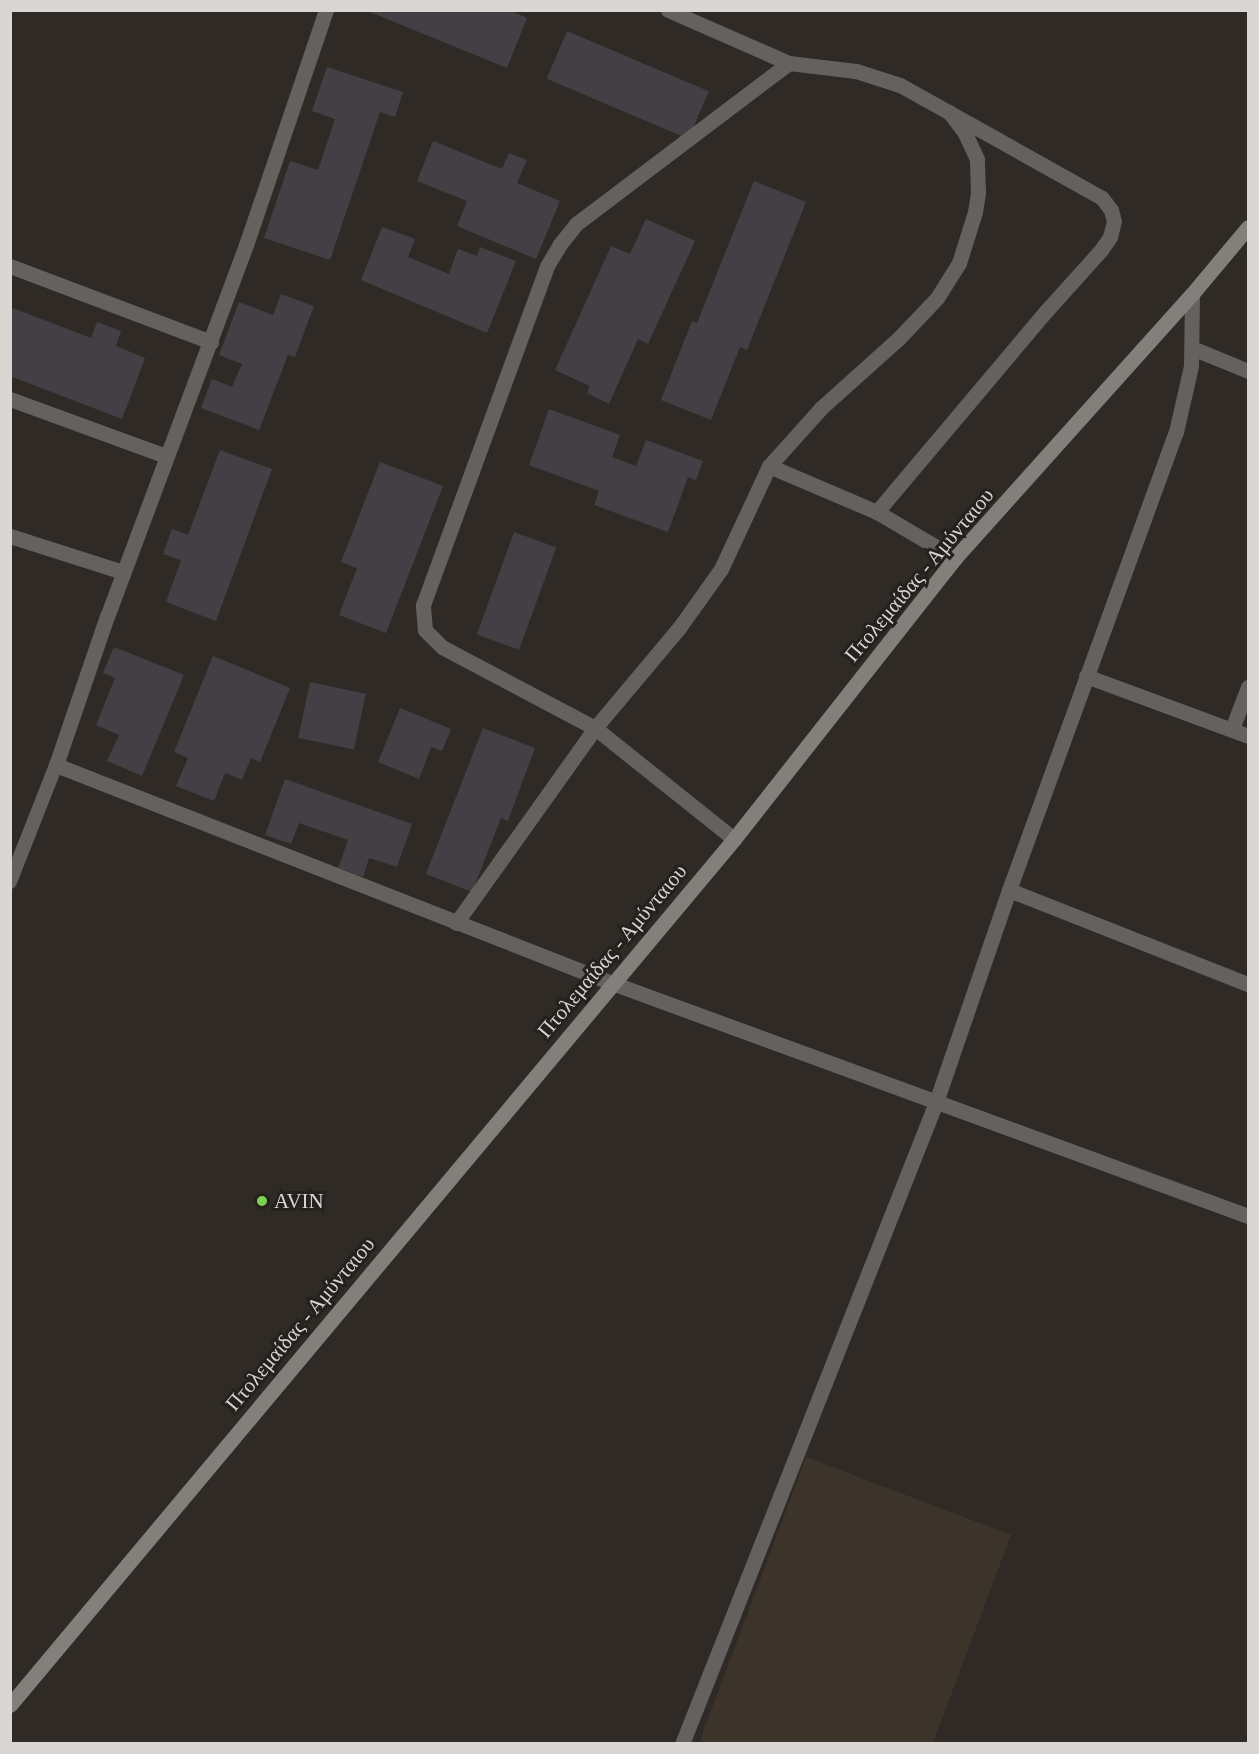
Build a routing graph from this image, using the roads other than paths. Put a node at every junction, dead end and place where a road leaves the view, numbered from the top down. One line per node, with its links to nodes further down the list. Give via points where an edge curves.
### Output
1 (326, 10): 8 (street)
2 (668, 10): 3 (street)
3 (789, 63): 4 (street, via 856,71 900,86); 20 (street, via 576,224 560,244 547,266 427,588 423,606 425,630 442,647)
4 (949, 112): 13 (street, via 977,159 975,212 959,262 937,298 821,408); 14 (street, via 1102,198 1114,221 1101,250)
5 (1248, 227): 7 (main road, Πτολεμαίδας - Αμύνταιου)
6 (10, 266): 8 (street)
7 (1192, 294): 9 (street); 16 (main road, Πτολεμαίδας - Αμύνταιου)
8 (211, 342): 12 (street)
9 (1192, 348): 10 (street); 18 (street, via 1176,432)
10 (1248, 371)
11 (10, 399): 12 (street)
12 (166, 456): 17 (street)
13 (769, 466): 14 (street); 20 (street, via 722,569)
14 (877, 512): 16 (street)
15 (10, 536): 17 (street)
16 (955, 558): 24 (main road, Πτολεμαίδας - Αμύνταιου)
17 (123, 572): 23 (street)
18 (1086, 676): 21 (street); 26 (street)
19 (1248, 687): 21 (street)
20 (596, 728): 24 (street); 27 (street)
21 (1232, 729): 22 (street)
22 (1248, 736)
23 (56, 765): 25 (lane); 27 (street)
24 (734, 839): 28 (main road, Πτολεμαίδας - Αμύνταιου)
25 (10, 882)
26 (1009, 890): 29 (street); 30 (street)
27 (456, 923): 28 (street)
28 (612, 982): 30 (street); 32 (main road, Πτολεμαίδας - Αμύνταιου)
29 (1248, 984)
30 (936, 1101): 31 (street); 33 (street)
31 (1248, 1216)
32 (10, 1705)
33 (682, 1743)

